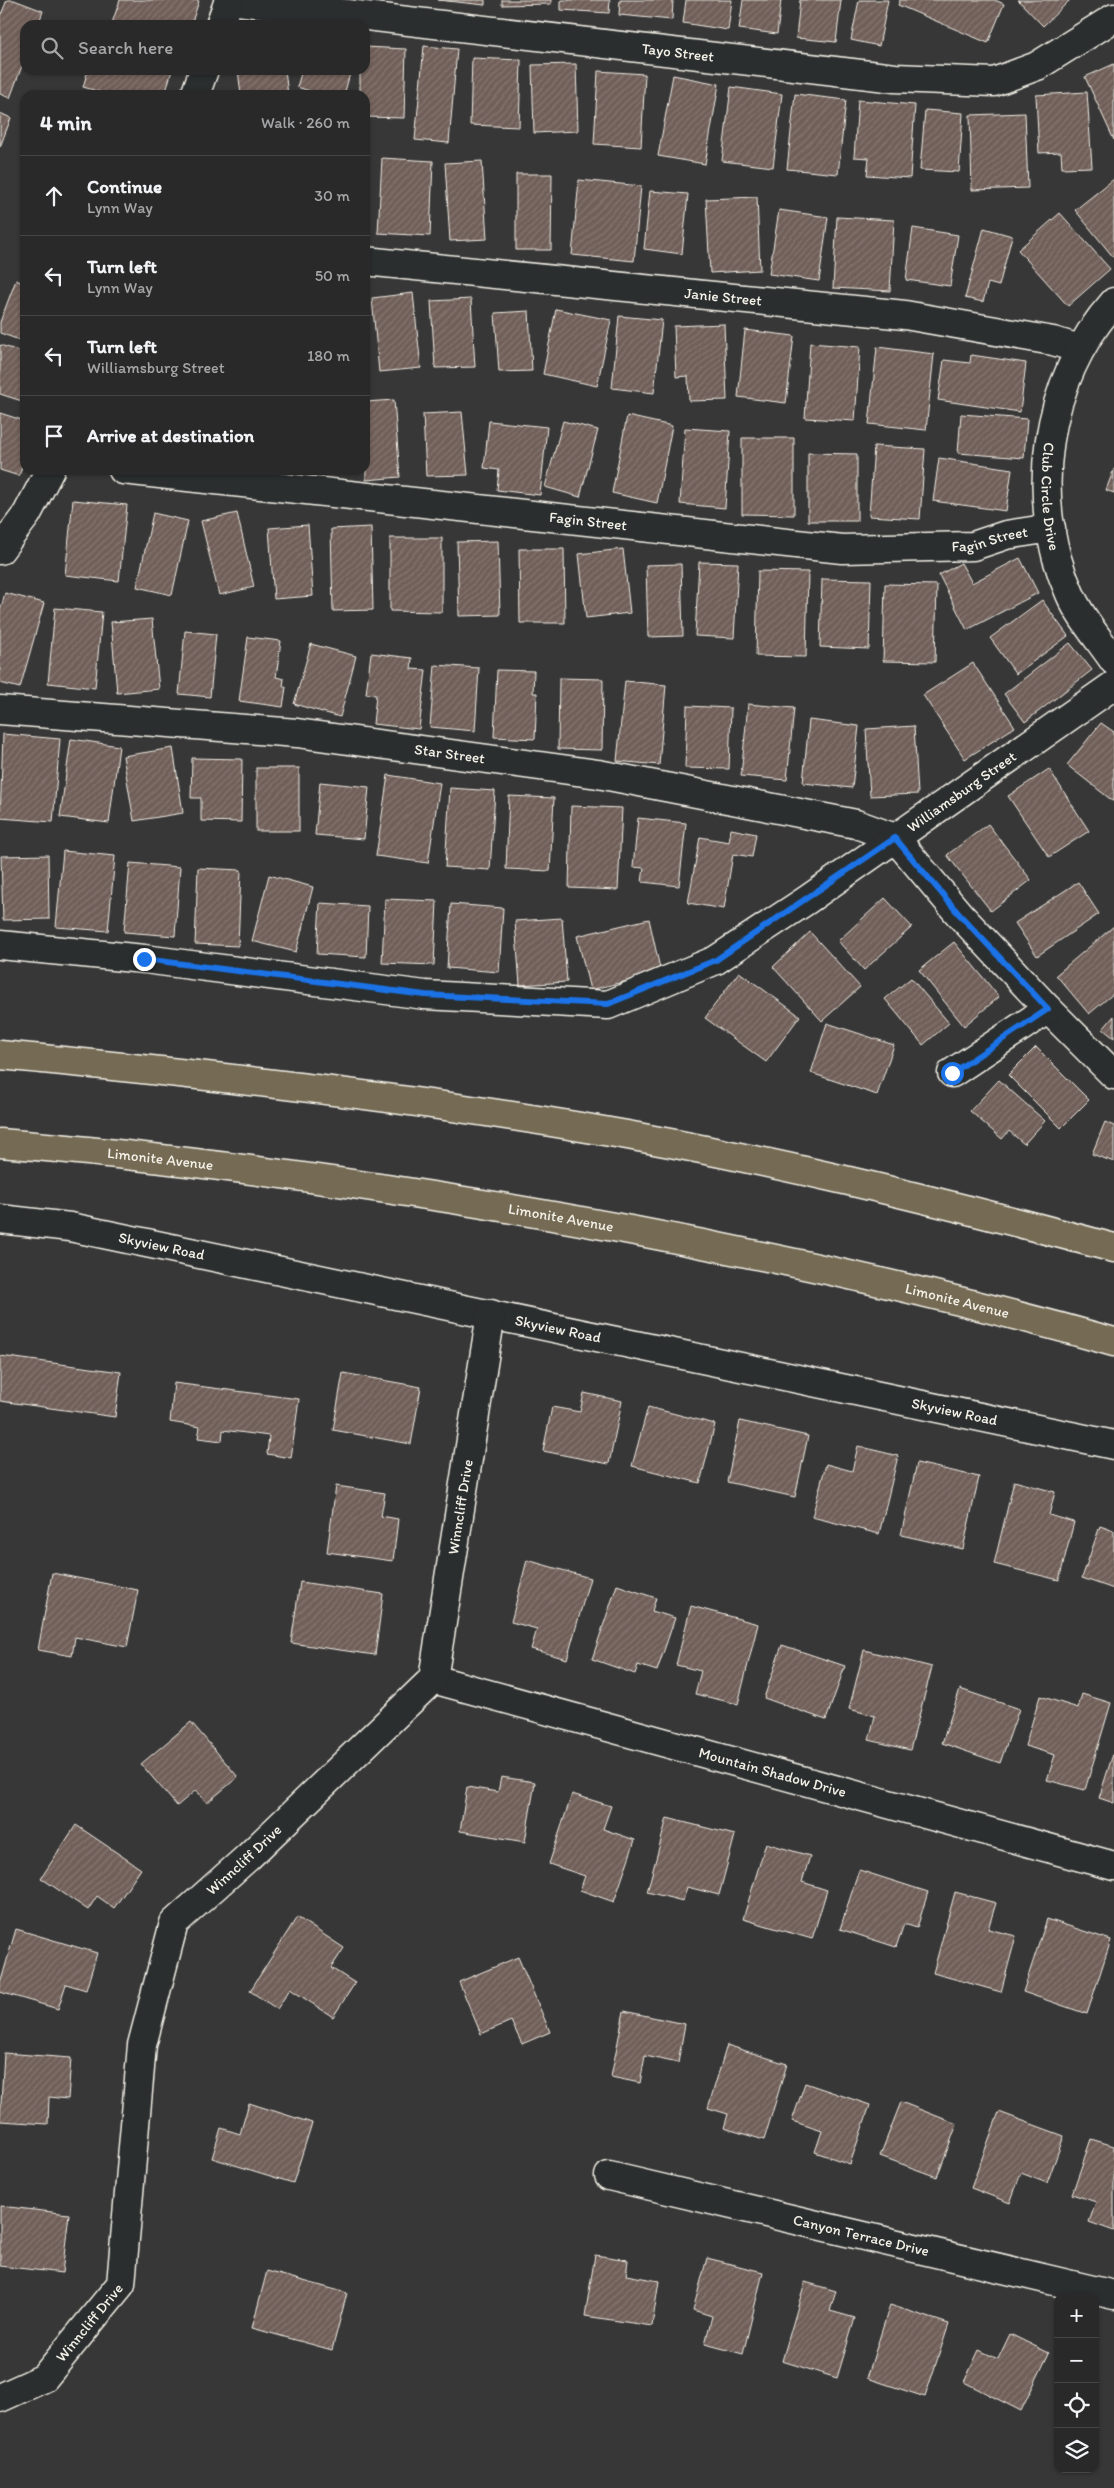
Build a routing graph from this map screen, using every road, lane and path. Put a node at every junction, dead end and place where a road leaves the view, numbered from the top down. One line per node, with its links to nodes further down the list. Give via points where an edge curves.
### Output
1 (229, 0): 2 (street, Tayo Street, via 895,78 994,82 1037,66); 3 (street)
2 (1114, 18)
3 (222, 20)
4 (202, 75): 5 (street)
5 (196, 90)
6 (370, 261): 8 (street, Janie Street, via 905,314 1053,341)
7 (1114, 302): 8 (street, Club Circle Drive, via 1094,324)
8 (1080, 350): 11 (street, Club Circle Drive, via 1058,408 1046,462)
9 (47, 475): 12 (street, via 27,514)
10 (169, 475): 11 (street, Fagin Street, via 842,549 973,546 1006,535)
11 (1051, 528): 13 (street, Club Circle Drive, via 1058,562 1070,595)
12 (0, 550)
13 (1114, 661)
14 (1114, 684): 16 (street, Williamsburg Street)
15 (0, 710): 16 (street, Star Street, via 297,733 598,774 856,824)
16 (895, 838): 17 (street, Williamsburg Street, via 716,960 608,1004 425,995 144,959); 18 (street, via 959,914)
17 (0, 945)
18 (1048, 1009): 20 (street); 21 (street)
19 (0, 1055): 24 (main road, via 315,1088 582,1127 754,1161 985,1214)
20 (952, 1073)
21 (1114, 1075)
22 (0, 1143): 26 (main road, Limonite Avenue, via 156,1157 539,1213 778,1258 1016,1314)
23 (0, 1219): 25 (street, Skyview Road, via 70,1227)
24 (1114, 1248)
25 (491, 1314): 27 (street, Skyview Road); 28 (street, Winncliff Drive)
26 (1114, 1342)
27 (1114, 1445)
28 (433, 1679): 29 (street, Mountain Shadow Drive); 32 (street, Winncliff Drive, via 248,1857 174,1923 142,2044 122,2284 44,2378)
29 (1114, 1866)
30 (609, 2176): 31 (street, Canyon Terrace Drive)
31 (1114, 2295)
32 (0, 2398)

